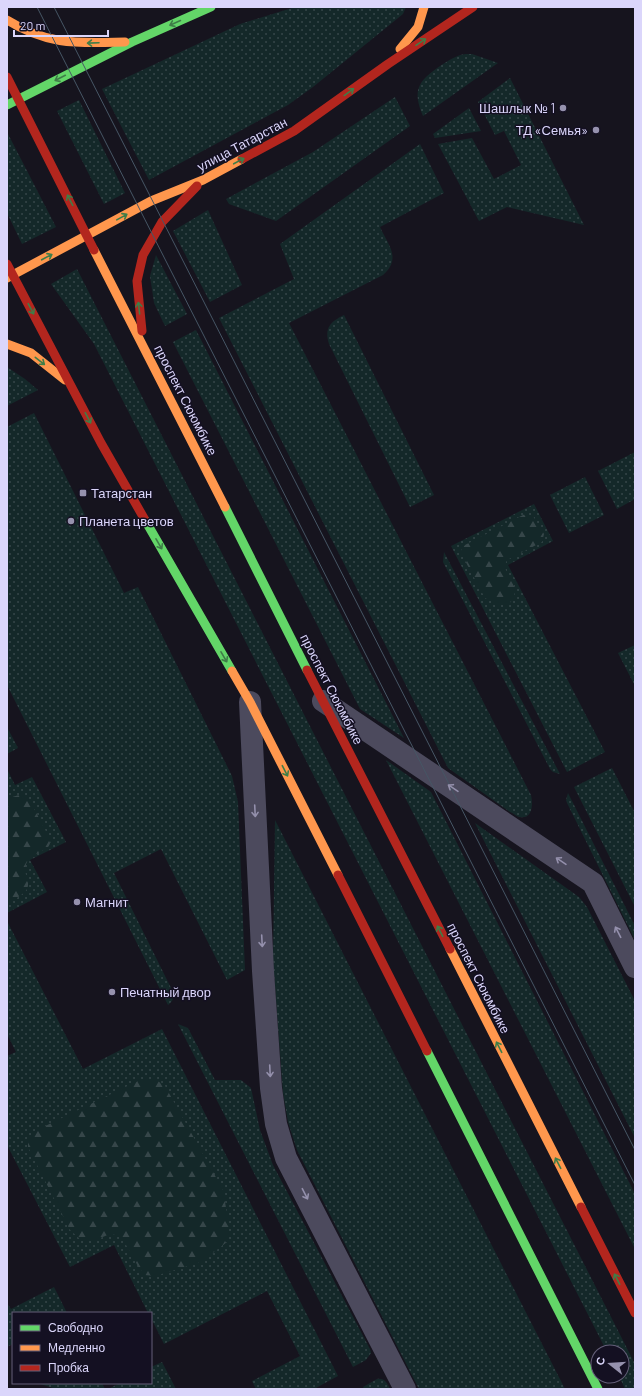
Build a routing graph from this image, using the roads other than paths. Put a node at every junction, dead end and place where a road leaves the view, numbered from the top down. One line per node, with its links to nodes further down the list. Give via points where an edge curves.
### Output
1 (211, 7): 5 (main road, one-way to 5)
2 (424, 7): 6 (main road, via 418,28)
3 (473, 7): 6 (main road, улица Татарстан, one-way to 3)
4 (7, 20): 5 (main road, one-way to 4, via 54,41 19,29)
5 (132, 42): 8 (main road, one-way to 8)
6 (388, 64): 10 (main road, улица Татарстан, one-way to 6, via 294,131)
7 (7, 76): 8 (main road, проспект Сююмбике)
8 (18, 99): 9 (main road); 11 (main road, проспект Сююмбике, one-way to 8)
9 (7, 105)
10 (202, 180): 11 (main road, улица Татарстан, one-way to 10, via 151,201); 15 (main road, one-way to 10, via 137,281 143,255 162,222)
11 (88, 235): 13 (main road, улица Татарстан, one-way to 11); 15 (main road, проспект Сююмбике)
12 (7, 264): 13 (main road)
13 (10, 276): 16 (main road, one-way to 16)
14 (7, 344): 16 (main road, one-way to 16, via 31,353)
15 (144, 346): 17 (main road, проспект Сююмбике)
16 (70, 384): 18 (main road, one-way to 18, via 101,443)
17 (323, 700): 19 (street, one-way to 17, via 593,883); 20 (main road, проспект Сююмбике, one-way to 17)
18 (250, 702): 21 (street, one-way to 21, via 263,971 276,1124 286,1158); 22 (main road, one-way to 22)
19 (635, 967)
20 (635, 1313)
21 (405, 1389)
22 (598, 1389)

